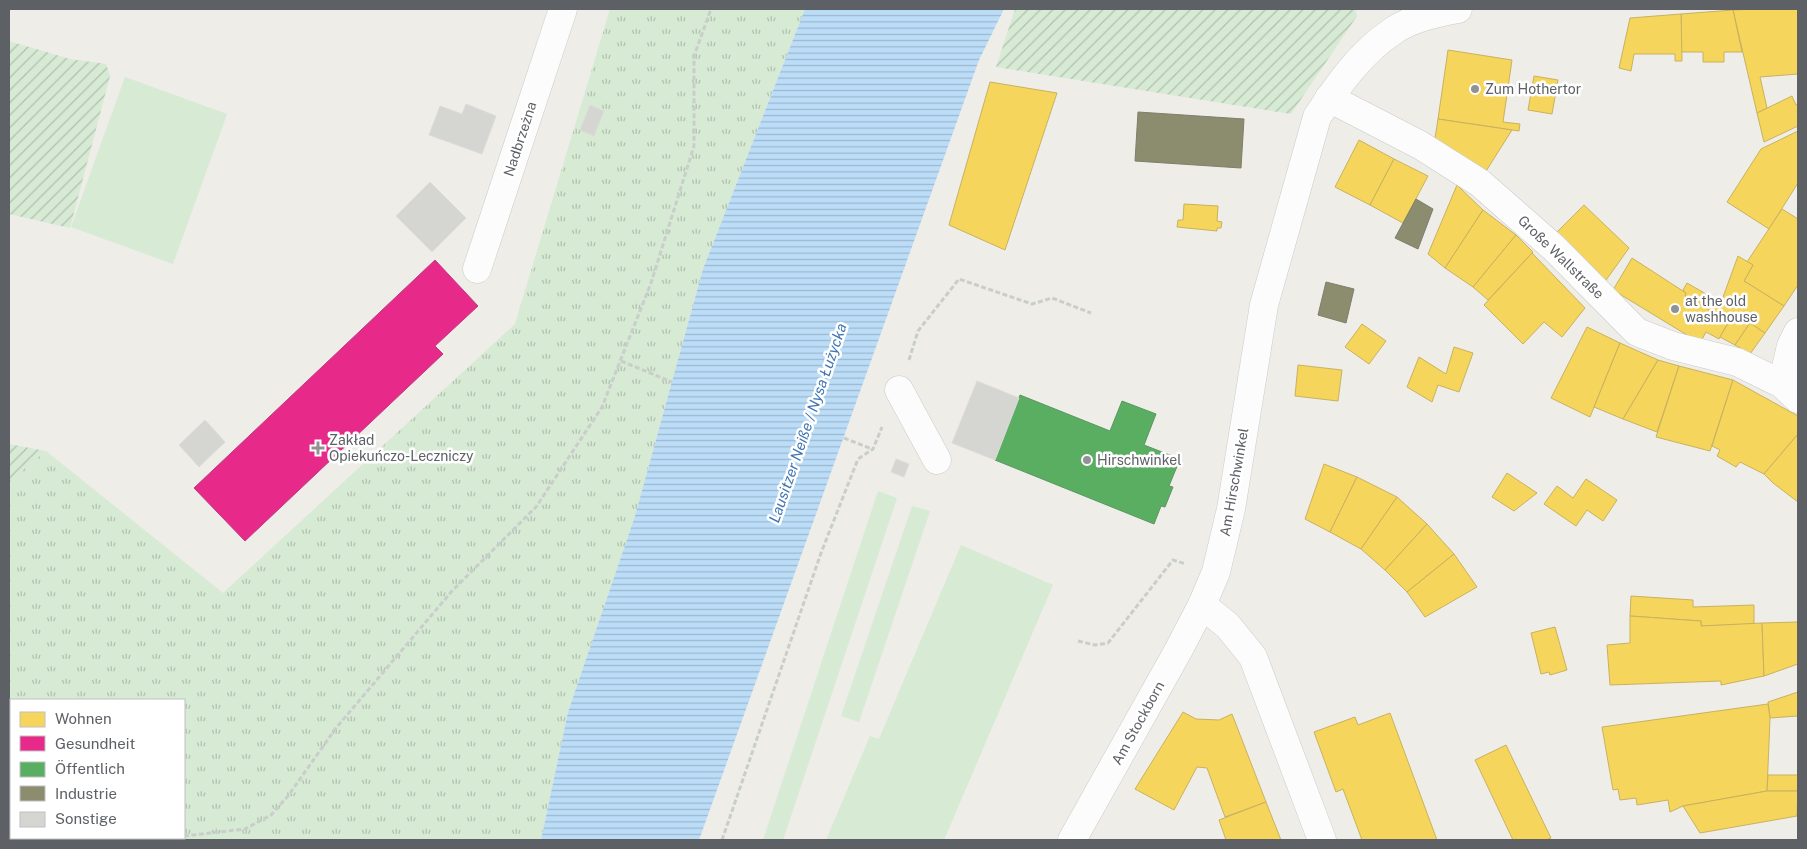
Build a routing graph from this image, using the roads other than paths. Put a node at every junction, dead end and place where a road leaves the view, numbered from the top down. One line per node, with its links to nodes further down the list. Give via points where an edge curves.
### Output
1 (563, 9): 5 (street, Nadbrzeżna)
2 (1458, 9): 3 (street, Am Hirschwinkel)
3 (1391, 19): 4 (street, Am Hirschwinkel)
4 (1329, 98): 8 (street, Große Wallstraße, via 1420,145 1480,183 1554,248 1637,332 1673,346 1736,362); 10 (street, Am Hirschwinkel, via 1317,117 1264,305 1231,509 1216,572)
5 (477, 269)
6 (1798, 332): 8 (street, via 1792,346)
7 (899, 390): 9 (street)
8 (1790, 391)
9 (937, 460)
10 (1202, 605): 11 (street, Am Stockborn); 12 (street, via 1228,626 1253,657)
11 (1072, 840)
12 (1322, 840)

